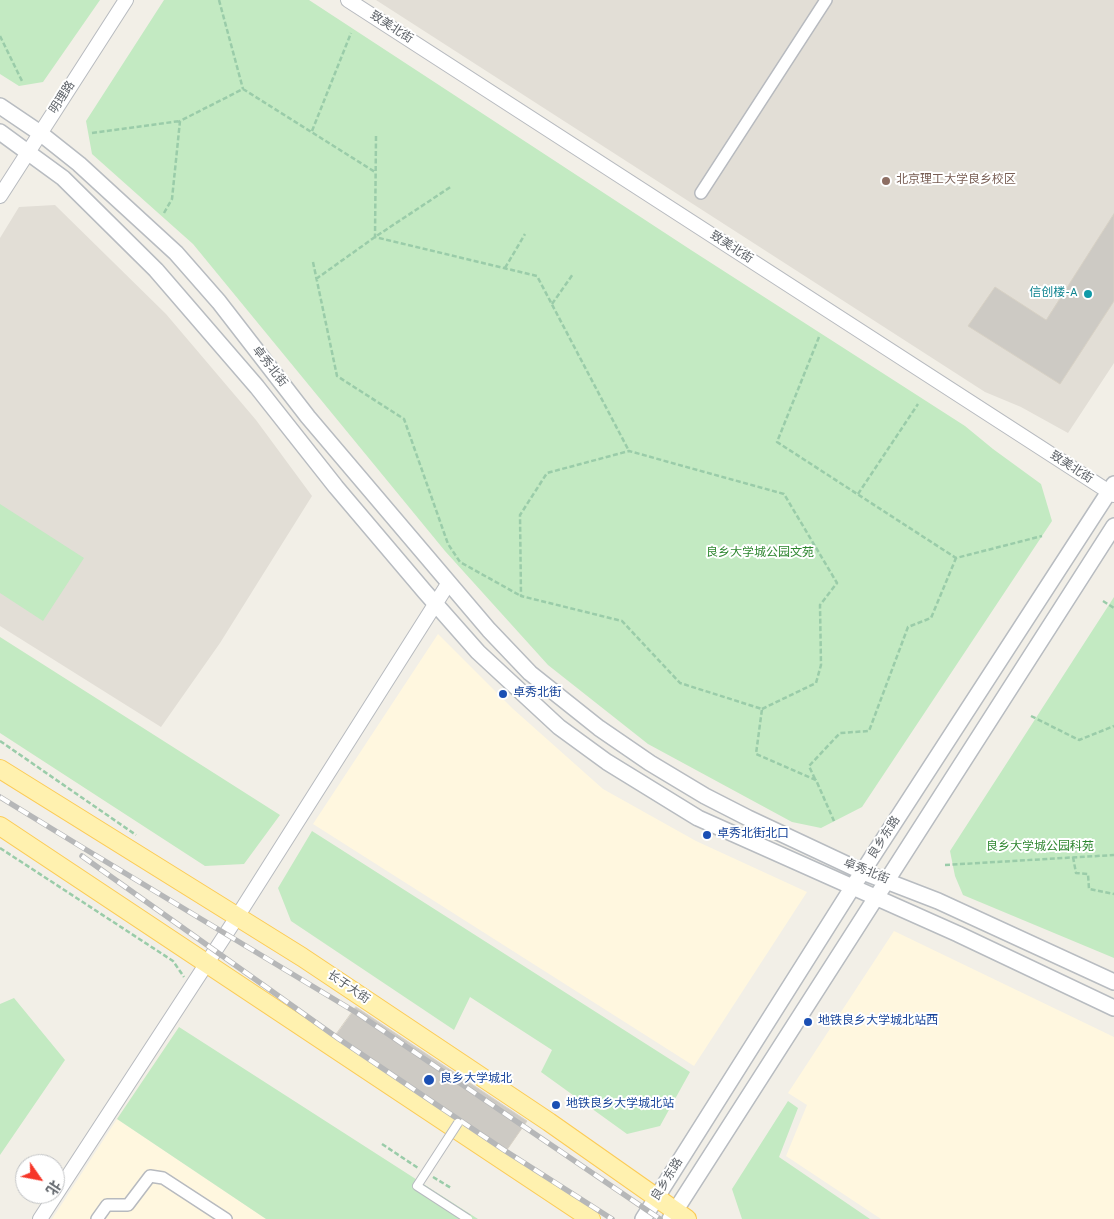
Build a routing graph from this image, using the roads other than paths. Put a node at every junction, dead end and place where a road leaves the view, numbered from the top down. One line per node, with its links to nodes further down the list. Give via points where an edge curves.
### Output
1 (126, 0): 6 (street, 明理路)
2 (348, 0): 10 (street, 致美北街)
3 (826, 0): 8 (street)
4 (0, 106): 6 (main road, 卓秀北街)
5 (0, 132): 7 (main road, 卓秀北街)
6 (40, 133): 7 (street, 明理路); 12 (main road, 卓秀北街, via 79,164 176,253)
7 (28, 152): 9 (street, 明理路); 13 (main road, 卓秀北街, via 63,178 156,270 257,387)
8 (700, 193)
9 (0, 196)
10 (1112, 490): 16 (main road, 良乡东路)
11 (1114, 526): 17 (main road, 良乡东路)
12 (448, 584): 13 (street); 16 (main road, 卓秀北街, via 530,673 599,728 705,796)
13 (435, 604): 18 (main road, 卓秀北街, via 515,687 559,727 607,762 698,818); 20 (street)
14 (0, 769): 20 (main road, 长于大街)
15 (0, 826): 21 (main road)
16 (863, 872): 17 (main road, 卓秀北街); 18 (main road, 良乡东路)
17 (887, 880): 19 (main road, 良乡东路); 22 (main road, 卓秀北街)
18 (852, 888): 19 (main road, 卓秀北街); 25 (main road, 良乡东路)
19 (875, 898): 23 (main road, 卓秀北街); 26 (main road, 良乡东路)
20 (237, 917): 21 (street); 25 (main road, 长于大街, via 458,1061)
21 (206, 964): 27 (street); 31 (main road)
22 (1114, 982)
23 (1114, 1008)
24 (458, 1123): 30 (street, bridge, via 417,1186)
25 (657, 1197): 26 (main road, 长于大街); 32 (main road, 良乡东路)
26 (677, 1216)
27 (40, 1219)
28 (97, 1219): 29 (street, via 107,1205 128,1205 150,1176 162,1178)
29 (226, 1219)
30 (468, 1219)
31 (590, 1219)
32 (643, 1219)

